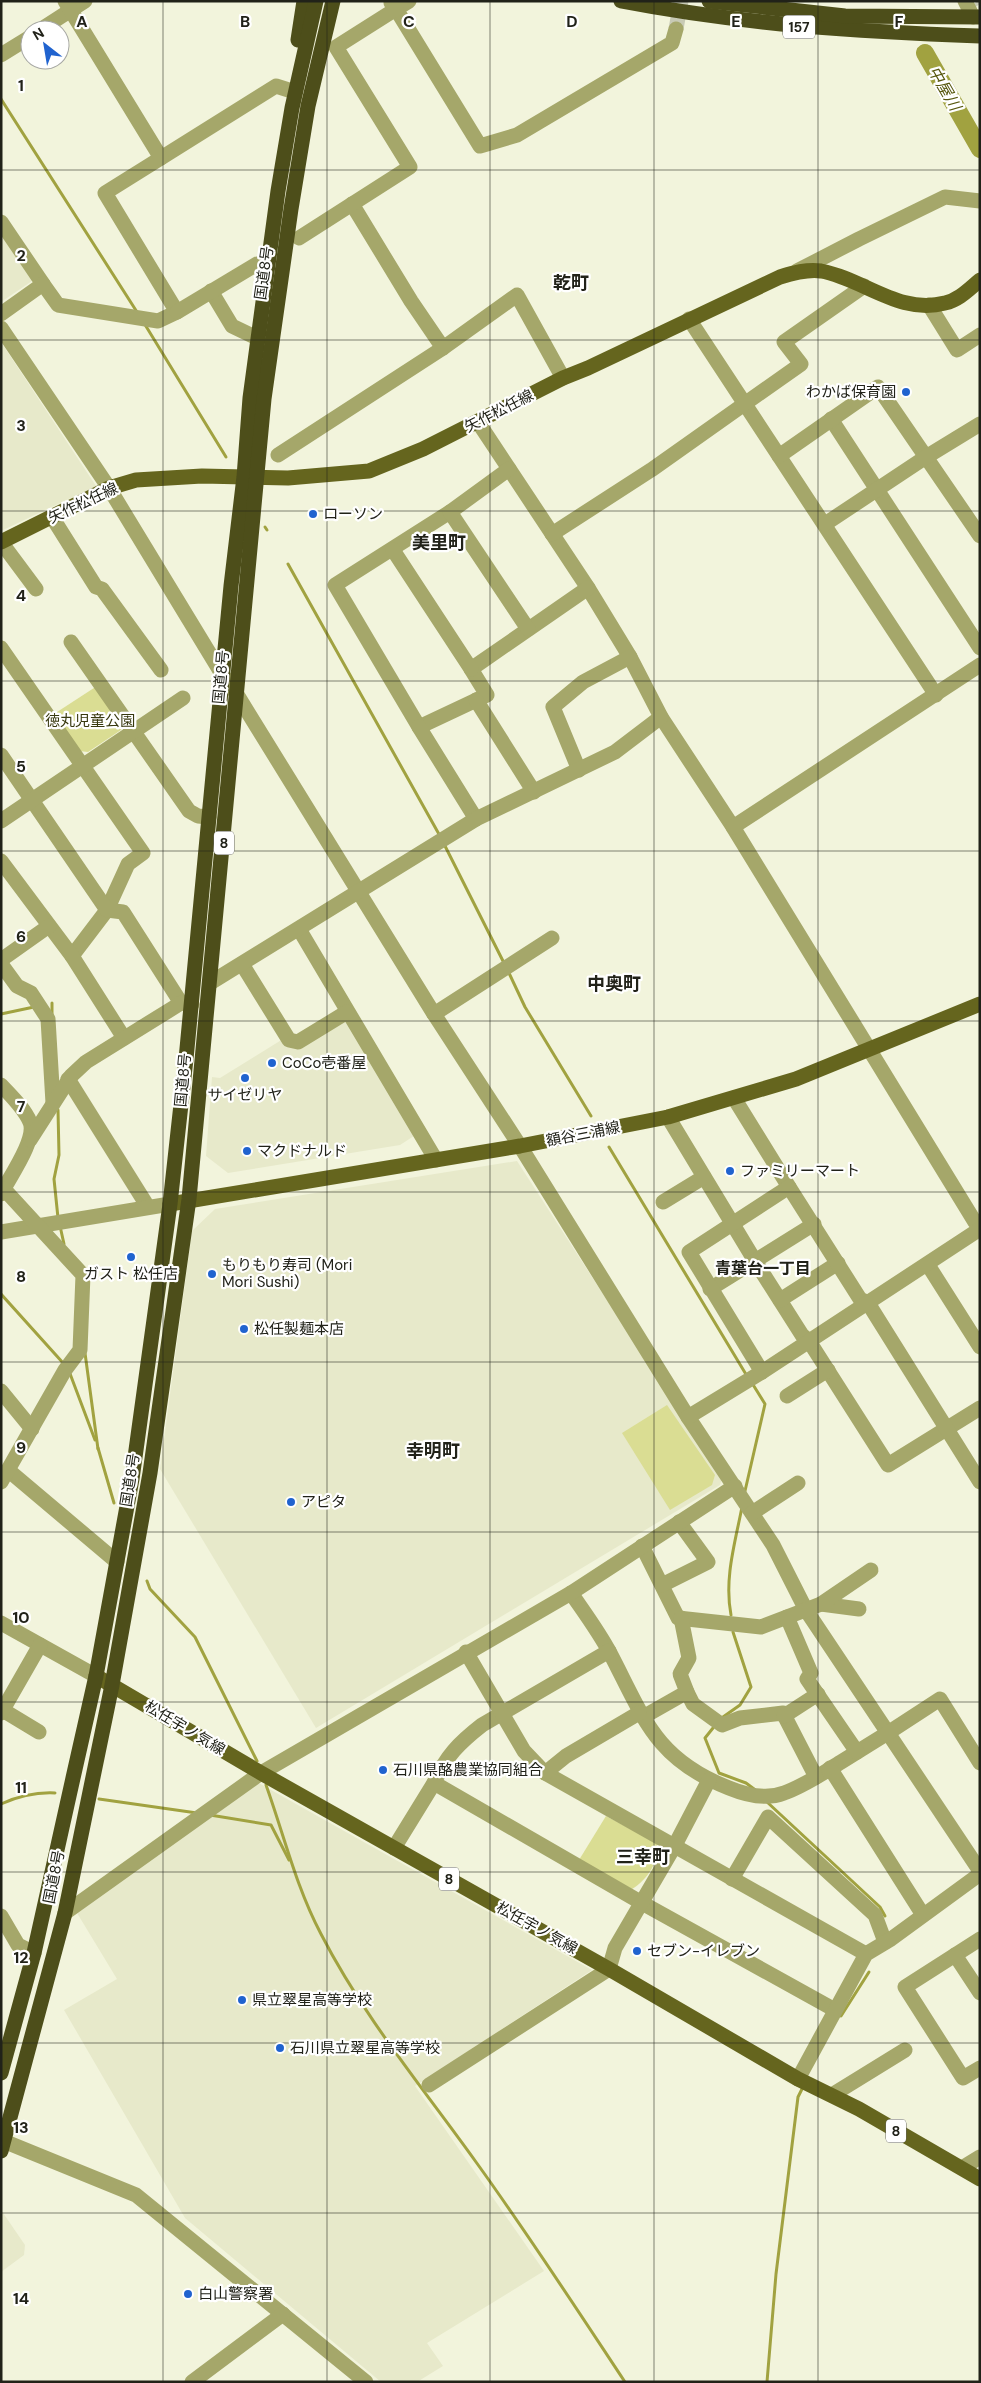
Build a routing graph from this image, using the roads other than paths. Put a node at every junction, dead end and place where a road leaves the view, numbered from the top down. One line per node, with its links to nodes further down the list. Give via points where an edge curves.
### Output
1 (85, 1): 9 (street)
2 (304, 1): 16 (highway, via 295,60)
3 (316, 1): 16 (highway, 国道8号 / 8)
4 (333, 1): 23 (highway, 国道8号 / 8, via 308,106)
5 (621, 1): 13 (highway, 157, via 779,25 860,32)
6 (709, 1): 10 (highway, 157, via 845,16)
7 (965, 1): 10 (street)
8 (398, 4): 12 (street, via 480,146 517,135 672,43); 19 (street, via 336,47 410,167)
9 (68, 6): 11 (street); 17 (street)
10 (976, 17)
11 (52, 20)
12 (676, 29)
13 (980, 36)
14 (20, 43): 15 (street)
15 (1, 55)
16 (296, 88): 17 (street, via 276,86); 36 (highway, 国道8号 / 8)
17 (161, 158): 31 (street, via 105,194)
18 (980, 201): 25 (street, via 945,197)
19 (352, 204): 20 (street); 37 (street)
20 (335, 215): 22 (street); 23 (street, via 330,224)
21 (1, 222): 27 (street)
22 (299, 238)
23 (284, 256): 47 (highway, 国道8号 / 8)
24 (258, 264): 29 (street)
25 (797, 271): 28 (main road, 矢作松任線, via 820,270); 33 (main road, 矢作松任線)
26 (980, 280): 30 (main road, 矢作松任線, via 963,295 946,303)
27 (43, 284): 31 (street, via 58,305 158,321); 32 (street)
28 (864, 286): 30 (main road, 矢作松任線, via 905,304); 39 (street, via 784,342 801,364)
29 (211, 292): 31 (street); 36 (street, via 232,326)
30 (929, 305): 35 (street, via 956,350)
31 (177, 312)
32 (1, 314)
33 (689, 319): 38 (main road, 矢作松任線); 39 (street)
34 (1, 328): 48 (street)
35 (980, 335)
36 (257, 338): 47 (highway, 国道8号 / 8, via 250,398)
37 (442, 348): 38 (street, via 517,295); 43 (street)
38 (563, 378): 41 (main road, 矢作松任線)
39 (745, 404): 44 (street); 53 (street)
40 (831, 419): 44 (street); 45 (street, via 878,387); 49 (street)
41 (478, 422): 46 (street); 47 (main road, 矢作松任線, via 369,472 288,478)
42 (980, 424): 45 (street)
43 (278, 455)
44 (779, 456): 52 (street)
45 (926, 457): 49 (street); 54 (street)
46 (509, 470): 50 (street); 53 (street)
47 (251, 477): 48 (main road, 矢作松任線, via 136,480); 67 (highway, 国道8号 / 8); 68 (highway, 国道8号 / 8)
48 (109, 488): 51 (main road, 矢作松任線); 67 (street)
49 (877, 490): 52 (street); 61 (street)
50 (450, 512): 56 (street); 59 (street)
51 (52, 517): 55 (main road, 矢作松任線); 66 (street, via 96,587 102,588)
52 (825, 524): 69 (street)
53 (552, 534): 57 (street)
54 (980, 536)
55 (2, 539): 58 (street)
56 (392, 550): 65 (street); 73 (street, via 335,585)
57 (588, 588): 59 (street); 63 (street)
58 (36, 589)
59 (528, 629): 65 (street)
60 (71, 642): 74 (street)
61 (980, 648)
62 (2, 650): 76 (street)
63 (630, 657): 72 (street); 77 (street, via 583,682 553,707)
64 (980, 665): 69 (street)
65 (471, 669): 71 (street, via 487,695)
66 (161, 670)
67 (222, 674): 68 (street); 80 (highway, 国道8号 / 8)
68 (236, 693): 85 (street); 94 (highway, 国道8号 / 8)
69 (936, 694): 83 (street)
70 (183, 698): 74 (street)
71 (476, 700): 73 (street); 78 (street)
72 (661, 717): 77 (street, via 615,752); 83 (street)
73 (419, 727): 81 (street)
74 (133, 732): 76 (street); 80 (street, via 189,811)
75 (1, 755): 79 (street)
76 (82, 766): 79 (street); 86 (street, via 143,854 128,864)
77 (579, 770): 78 (street)
78 (534, 792): 81 (street)
79 (32, 801): 82 (street); 86 (street)
80 (209, 817): 95 (highway, 国道8号 / 8)
81 (476, 819): 85 (street)
82 (1, 821)
83 (733, 827): 100 (street)
84 (1, 861): 87 (street)
85 (359, 893): 88 (street); 98 (street)
86 (107, 910): 90 (street); 95 (street, via 122,912)
87 (49, 926): 90 (street); 91 (street)
88 (299, 929): 93 (street); 97 (street)
89 (552, 938): 98 (street)
90 (72, 956): 99 (street)
91 (1, 960)
92 (1, 964): 104 (street, via 17,986 31,993 48,1019)
93 (242, 964): 94 (street); 97 (street, via 289,1040 298,1042)
94 (210, 983): 112 (highway, 国道8号 / 8)
95 (187, 1004): 99 (street); 114 (highway, 国道8号 / 8)
96 (980, 1004): 100 (main road, 額谷三浦線)
97 (347, 1012): 108 (street)
98 (434, 1014): 107 (street)
99 (124, 1038): 101 (street, via 86,1062)
100 (872, 1050): 103 (main road, 額谷三浦線, via 796,1080); 119 (street, via 975,1222)
101 (68, 1079): 104 (street); 115 (street)
102 (1, 1085): 106 (street, via 24,1110 32,1125)
103 (734, 1098): 105 (main road, 額谷三浦線); 110 (street)
104 (53, 1104): 106 (street)
105 (668, 1117): 107 (main road, 額谷三浦線); 109 (street)
106 (30, 1140): 111 (street)
107 (520, 1146): 108 (main road, 額谷三浦線); 135 (street)
108 (436, 1160): 112 (main road, 額谷三浦線)
109 (704, 1178): 113 (street); 117 (street)
110 (789, 1187): 117 (street); 118 (street)
111 (3, 1192): 116 (street)
112 (189, 1199): 114 (main road, 額谷三浦線); 158 (highway, 国道8号 / 8, via 150,1473)
113 (663, 1202)
114 (170, 1204): 115 (street); 144 (highway, 国道8号 / 8, via 132,1479)
115 (148, 1207): 116 (street)
116 (37, 1224): 121 (street); 137 (street, via 83,1275 80,1350)
117 (732, 1224): 122 (street); 125 (street, via 689,1252)
118 (814, 1224): 122 (street); 123 (street)
119 (980, 1224)
120 (980, 1229): 124 (street)
121 (1, 1232)
122 (755, 1261): 125 (street); 126 (street)
123 (838, 1262): 126 (street); 127 (street, via 860,1299)
124 (928, 1265): 127 (street); 129 (street)
125 (710, 1289): 131 (street)
126 (780, 1300): 128 (street)
127 (868, 1303): 128 (street); 136 (street)
128 (809, 1341): 130 (street); 131 (street)
129 (980, 1347)
130 (828, 1370): 133 (street); 136 (street, via 888,1465)
131 (755, 1376): 135 (street)
132 (1, 1391): 137 (street)
133 (787, 1396)
134 (980, 1408): 136 (street)
135 (688, 1417): 141 (street)
136 (946, 1428): 139 (street)
137 (32, 1429): 138 (street)
138 (5, 1476): 144 (street)
139 (980, 1482)
140 (798, 1483): 141 (street)
141 (743, 1499): 142 (street); 150 (street, via 773,1545)
142 (679, 1522): 143 (street); 146 (street, via 711,1566)
143 (642, 1546): 146 (street); 147 (street)
144 (117, 1562): 157 (highway, 国道8号 / 8)
145 (871, 1570): 148 (street)
146 (662, 1586): 152 (street, via 678,1618)
147 (571, 1592): 155 (street); 156 (street)
148 (821, 1604): 149 (street); 150 (street)
149 (859, 1609)
150 (806, 1610): 151 (street); 166 (street)
151 (788, 1617): 152 (street, via 761,1627); 160 (street, via 811,1673 807,1679)
152 (681, 1618): 159 (street, via 689,1658 680,1674)
153 (1, 1623): 154 (street)
154 (40, 1645): 157 (street); 161 (street)
155 (609, 1651): 162 (street); 163 (street)
156 (466, 1652): 162 (street); 170 (street)
157 (96, 1676): 158 (main road, 松任宇ノ気線 / 8); 185 (highway, 国道8号 / 8)
158 (112, 1685): 170 (main road, 松任宇ノ気線 / 8); 180 (highway, 国道8号 / 8)
159 (687, 1692): 163 (street); 164 (street, via 694,1704 722,1725 740,1718 783,1713)
160 (818, 1694): 164 (street); 167 (street)
161 (2, 1711): 165 (street)
162 (502, 1714): 171 (street, via 524,1751); 174 (street, via 463,1740 444,1761)
163 (641, 1715): 171 (street, via 566,1756); 173 (street, via 671,1754)
164 (784, 1716): 172 (street)
165 (39, 1732)
166 (889, 1733): 167 (street); 168 (street, via 940,1699); 177 (street)
167 (857, 1752): 169 (street)
168 (980, 1763)
169 (830, 1768): 172 (street); 181 (street)
170 (261, 1773): 176 (main road, 松任宇ノ気線 / 8); 180 (street)
171 (545, 1773): 175 (street)
172 (816, 1777): 173 (street, via 782,1794 758,1797)
173 (709, 1780): 175 (street)
174 (434, 1783): 176 (street); 179 (street)
175 (674, 1847): 178 (street); 179 (street)
176 (394, 1848): 188 (main road, 松任宇ノ気線 / 8)
177 (980, 1872): 181 (street)
178 (732, 1879): 184 (street, via 768,1817 876,1915); 186 (street)
179 (642, 1903): 188 (street, via 615,1948); 190 (street)
180 (65, 1913): 197 (highway, 国道8号 / 8)
181 (923, 1915): 184 (street)
182 (1, 1916): 185 (street, via 18,1945)
183 (980, 1939): 187 (street)
184 (885, 1942): 186 (street)
185 (34, 1953): 193 (highway, 国道8号 / 8)
186 (866, 1954): 190 (street)
187 (955, 1955): 189 (street); 192 (street, via 905,1987 963,2078)
188 (609, 1969): 194 (main road, 松任宇ノ気線 / 8); 195 (street)
189 (980, 1993)
190 (835, 2010): 194 (street)
191 (905, 2050): 196 (street)
192 (980, 2068)
193 (1, 2073)
194 (804, 2082): 196 (main road, 松任宇ノ気線 / 8)
195 (429, 2085)
196 (832, 2095): 199 (main road, 松任宇ノ気線 / 8)
197 (2, 2144): 201 (street, via 136,2195)
198 (980, 2157): 199 (street)
199 (962, 2168): 200 (main road, 松任宇ノ気線 / 8)
200 (980, 2178)
201 (283, 2314): 202 (street); 203 (street)
202 (192, 2382)
203 (366, 2382)

